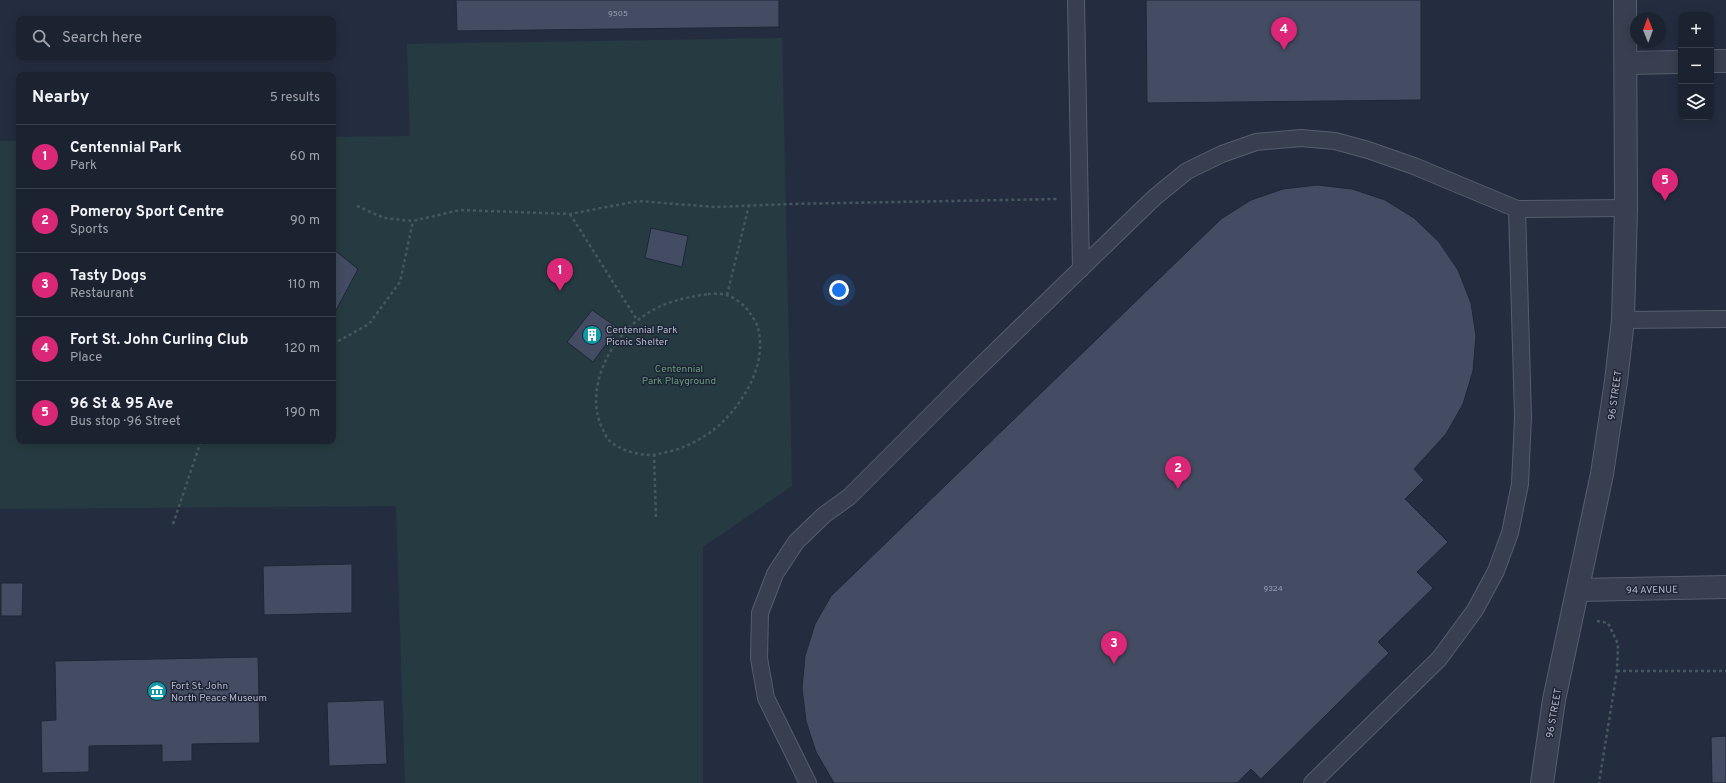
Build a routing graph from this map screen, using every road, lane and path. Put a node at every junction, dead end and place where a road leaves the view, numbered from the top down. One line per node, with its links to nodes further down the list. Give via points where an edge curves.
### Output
1 (1076, 0): 7 (lane)
2 (1625, 0): 6 (street, 96 STREET)
3 (1714, 61): 4 (street)
4 (1726, 61)
5 (1678, 62): 6 (street)
6 (1626, 64): 10 (street, 96 STREET)
7 (1080, 198): 8 (path); 14 (lane)
8 (749, 205): 12 (path, via 715,207 638,201); 15 (path)
9 (358, 206): 13 (path, via 384,218)
10 (1626, 208): 11 (lane); 18 (street, 96 STREET)
11 (1517, 209): 14 (lane, via 1414,166 1335,141 1301,138 1256,142 1222,154 1188,171 1155,197); 30 (lane, via 1523,417 1520,484 1510,533 1496,571 1475,610 1439,659)
12 (570, 214): 13 (path, via 460,210); 17 (path)
13 (412, 221): 19 (path, via 400,282 369,324)
14 (1081, 269): 29 (lane, via 848,497 824,515 796,542 775,574 760,613 759,658 766,698)
15 (727, 295): 17 (path, via 682,297 656,307); 21 (path, via 747,308 758,328 761,349 756,371 744,396 730,415 712,430 669,453)
16 (1726, 319): 18 (lane)
17 (637, 320): 21 (path, via 612,350 601,373 596,396 598,420 608,440 625,450)
18 (1623, 320): 25 (street, 96 STREET, via 1602,474)
19 (336, 342)
20 (200, 444): 23 (path)
21 (654, 454): 22 (path)
22 (656, 520)
23 (173, 524)
24 (1726, 588): 25 (street, 94 AVENUE)
25 (1578, 590): 31 (street, 96 STREET, via 1554,700)
26 (1608, 623): 27 (path, via 1618,644)
27 (1617, 671): 28 (path); 32 (path)
28 (1726, 671)
29 (808, 783)
30 (1312, 783)
31 (1542, 783)
32 (1599, 783)

